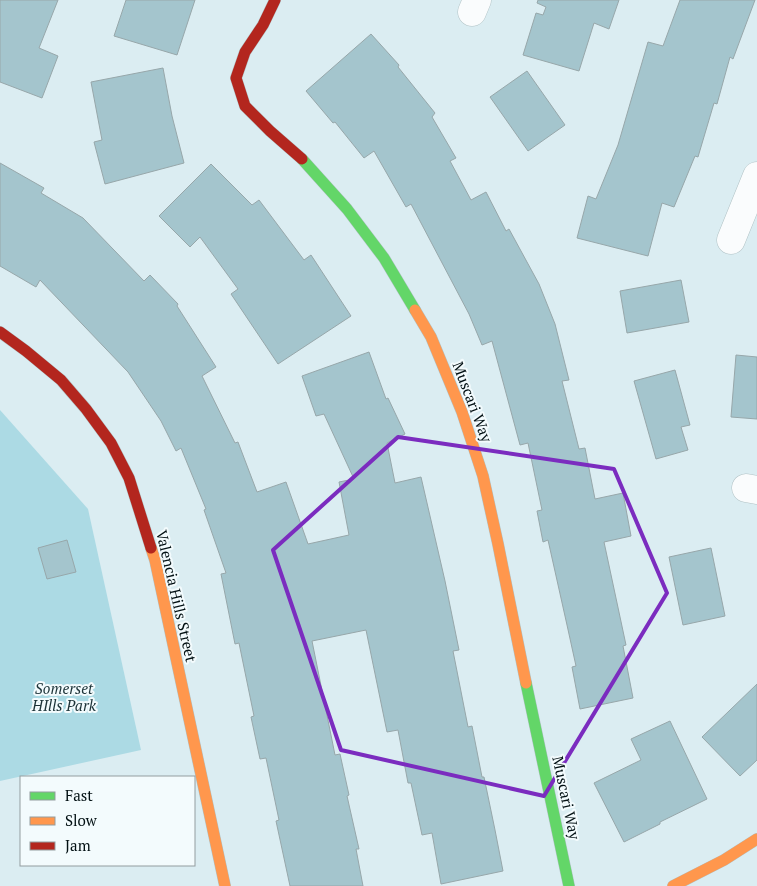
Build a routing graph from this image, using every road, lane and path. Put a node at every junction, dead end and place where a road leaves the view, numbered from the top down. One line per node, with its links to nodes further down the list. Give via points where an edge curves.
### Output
1 (275, 0): 7 (street, Muscari Way, via 245,52 236,78 245,106 300,156 347,209 384,258 431,337 462,412 483,476)
2 (757, 176): 3 (street)
3 (731, 240)
4 (0, 332): 6 (street, Valencia Hills Street, via 61,380 111,443 128,478 155,560)
5 (757, 839): 8 (street)
6 (225, 886)
7 (569, 886)
8 (673, 886)

